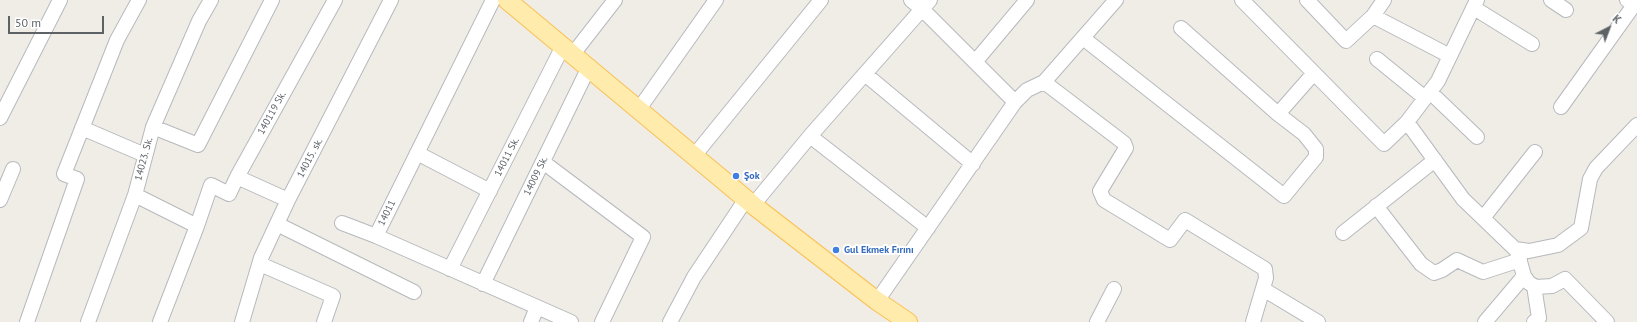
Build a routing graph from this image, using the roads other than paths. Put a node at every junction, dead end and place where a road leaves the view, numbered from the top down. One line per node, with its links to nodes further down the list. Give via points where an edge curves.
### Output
1 (60, 0): 36 (street)
2 (139, 0): 45 (street, via 117,40)
3 (211, 0): 44 (street, 14023. Sk., via 199,21)
4 (272, 0): 44 (street, via 198,145)
5 (335, 0): 56 (street, 140119 Sk.)
6 (391, 0): 60 (street, 14015. sk.)
7 (493, 0): 49 (street, 14011)
8 (507, 0): 27 (main road)
9 (615, 0): 27 (street, 14011 Sk.)
10 (716, 0): 39 (street)
11 (821, 0): 51 (street)
12 (911, 0): 21 (street)
13 (1027, 0): 30 (street)
14 (1116, 0): 25 (street)
15 (1242, 0): 32 (street)
16 (1307, 0): 23 (street, via 1346,41)
17 (1384, 0): 23 (street)
18 (1551, 0): 22 (street)
19 (1476, 4): 26 (street); 28 (street)
20 (1632, 4): 38 (street)
21 (926, 5): 30 (street); 33 (street)
22 (1566, 10)
23 (1373, 16): 28 (street)
24 (1181, 28): 40 (street)
25 (1084, 38): 34 (street); 40 (street, via 1284,196 1316,157 1316,149 1304,134)
26 (1532, 44)
27 (568, 50): 31 (main road); 57 (street, 14011 Sk.)
28 (1450, 56): 35 (street)
29 (1377, 59): 35 (street)
30 (975, 62): 37 (street)
31 (589, 67): 39 (main road); 53 (street, 14009 Sk.)
32 (1314, 73): 40 (street); 42 (street, via 1384,144)
33 (865, 74): 46 (street); 54 (street)
34 (1044, 82): 37 (street, via 1027,90); 76 (street, via 1124,143 1126,148 1100,190 1104,200 1170,240 1186,220 1265,269)
35 (1428, 95): 42 (street); 47 (street)
36 (4, 102): 41 (street)
37 (1015, 102): 54 (street)
38 (1561, 107)
39 (639, 109): 51 (main road)
40 (1278, 114)
41 (0, 118)
42 (1407, 122): 52 (street)
43 (1637, 125): 70 (street, via 1596,168 1590,179 1581,228 1558,245)
44 (153, 127): 50 (street, 14023. Sk.)
45 (82, 128): 50 (street); 80 (street, via 64,174 77,179)
46 (810, 136): 61 (street); 67 (street)
47 (1477, 137)
48 (1535, 152): 63 (street)
49 (417, 153): 57 (street); 69 (street, 14011)
50 (145, 155): 58 (street, 14023. Sk.)
51 (694, 156): 61 (main road)
52 (1435, 160): 62 (street); 63 (street, via 1463,199)
53 (543, 162): 74 (street, 14009 Sk.); 87 (street, via 643,236)
54 (973, 164): 67 (street)
55 (13, 169): 59 (street)
56 (237, 177): 60 (street); 66 (street, 140119 Sk., via 229,194 211,185)
57 (490, 191): 72 (street, 14011 Sk.)
58 (135, 195): 66 (street); 81 (street, 14023. Sk.)
59 (0, 200)
60 (288, 200): 65 (street, 14015. sk.)
61 (750, 202): 78 (main road); 88 (street, via 694,277)
62 (1376, 206): 68 (street); 70 (street, via 1421,264 1434,272 1457,260 1483,272)
63 (1483, 218): 70 (street)
64 (342, 223): 69 (street)
65 (277, 224): 71 (street, 14015. sk.); 77 (street)
66 (197, 226): 82 (street)
67 (928, 228): 78 (street)
68 (1342, 233)
69 (376, 236): 72 (street, 14011)
70 (1518, 254): 73 (street)
71 (260, 264): 83 (street, 14015. sk.); 84 (street, via 333,296)
72 (450, 269): 74 (street, 14011)
73 (1529, 281): 93 (street); 94 (street, via 1539,318); 95 (street, via 1552,286 1565,279)
74 (484, 284): 79 (street, 14011)
75 (1114, 289): 90 (street)
76 (1263, 289): 91 (street); 92 (street)
77 (414, 292)
78 (877, 301): 89 (main road)
79 (536, 307): 85 (street); 86 (street, 14011)
80 (26, 322)
81 (88, 322)
82 (160, 322)
83 (242, 322)
84 (324, 322)
85 (531, 322)
86 (570, 322)
87 (602, 322)
88 (670, 322)
89 (908, 322)
90 (1097, 322)
91 (1253, 322)
92 (1318, 322)
93 (1485, 322)
94 (1534, 322)
95 (1606, 322)

